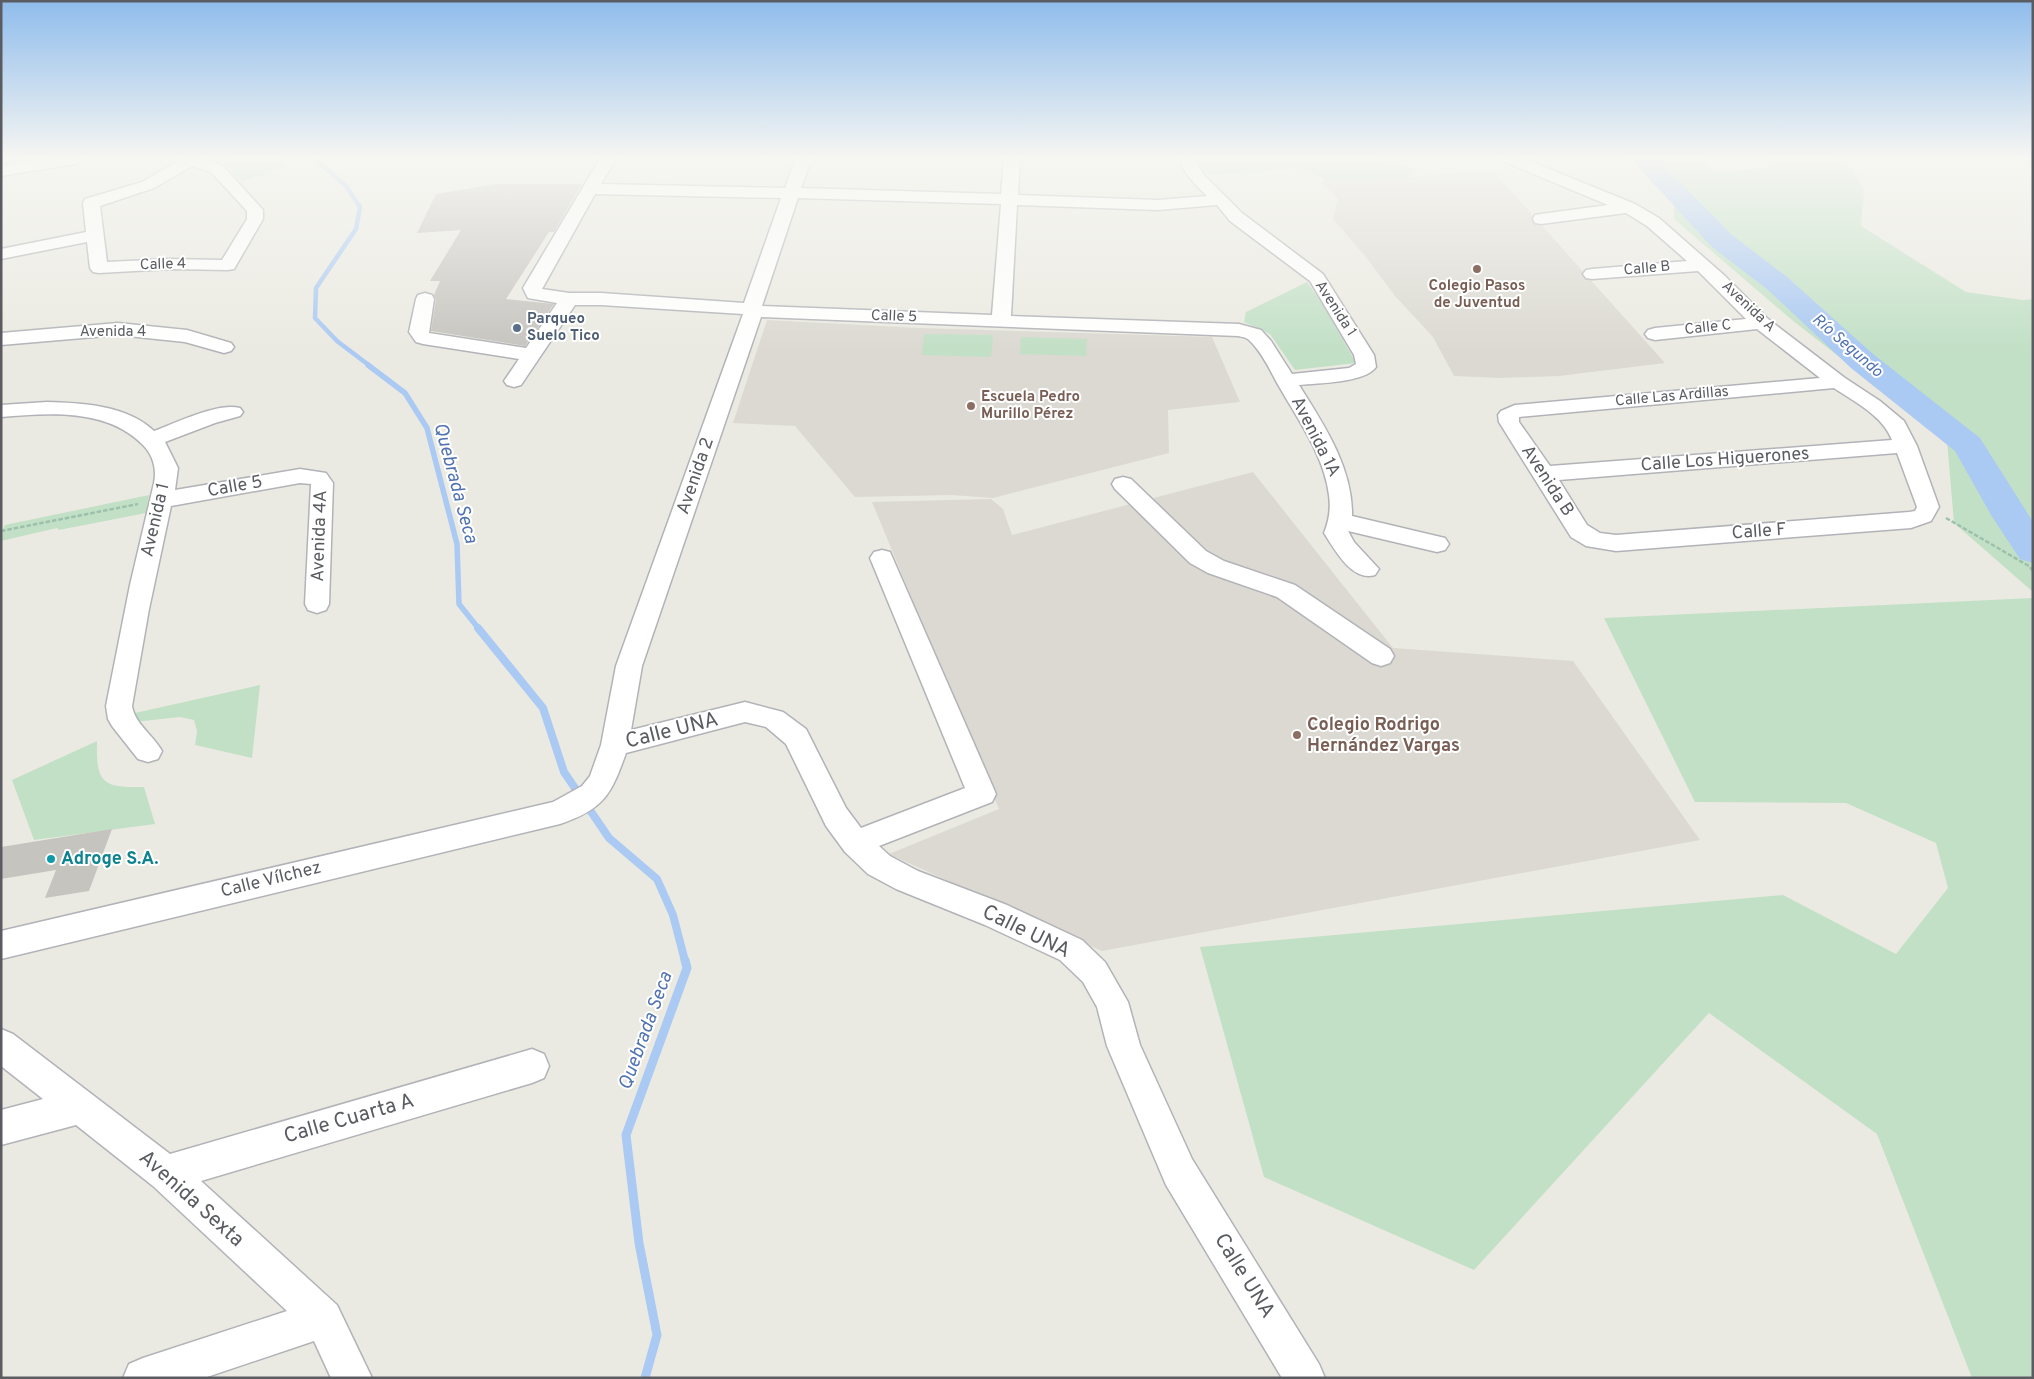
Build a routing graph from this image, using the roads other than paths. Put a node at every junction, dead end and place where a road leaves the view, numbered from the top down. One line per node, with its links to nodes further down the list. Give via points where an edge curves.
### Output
1 (93, 221): 8 (street, Calle 4)
2 (253, 221): 8 (street, Calle 4, via 228,264 99,268)
3 (571, 221): 13 (street, Calle 5, via 532,288 535,294)
4 (782, 221): 14 (street, Avenida 2)
5 (1007, 221): 15 (street)
6 (1242, 221): 23 (street, Avenida 1, via 1316,278 1364,355 1366,367 1353,373)
7 (1652, 221): 10 (street, Avenida A)
8 (95, 235): 9 (street)
9 (1, 254)
10 (1702, 265): 11 (street, Calle B); 16 (street, Avenida A)
11 (1592, 274)
12 (425, 299): 21 (street, via 419,332 423,338)
13 (568, 299): 14 (street, Calle 5); 21 (street)
14 (752, 310): 15 (street, Calle 5); 42 (street, Avenida 2, via 629,666)
15 (1001, 321): 17 (street, Calle 5, via 1239,330)
16 (1761, 323): 18 (street, Calle C); 24 (street, Avenida A)
17 (1254, 334): 23 (street, Avenida 1A)
18 (1655, 334)
19 (1, 339): 20 (street, Avenida 4, via 118,329 187,336)
20 (224, 347)
21 (531, 355): 22 (street)
22 (514, 381)
23 (1286, 381): 35 (street, Avenida 1A, via 1315,428 1338,480)
24 (1838, 382): 27 (street, Calle Las Ardillas, via 1525,410); 29 (street, Avenida A, via 1873,404 1897,426)
25 (1, 411): 28 (street, via 58,408 87,411 112,416)
26 (233, 412): 28 (street)
27 (1508, 415): 30 (street, Avenida B, via 1509,422)
28 (153, 439): 33 (street, Avenida 1, via 167,469)
29 (1906, 446): 30 (street, Calle Los Higuerones); 34 (street, Avenida A)
30 (1544, 474): 36 (street, Avenida B, via 1579,531)
31 (309, 476): 33 (street, Calle 5); 40 (street, Avenida 4A, via 322,482)
32 (1123, 484): 41 (street, via 1198,557 1286,591)
33 (161, 500): 43 (street, Avenida 1, via 134,615 119,706 121,719)
34 (1926, 511): 36 (street, Calle F, via 1911,520 1616,543)
35 (1340, 521): 37 (street); 39 (street, Avenida 1A, via 1336,533)
36 (1594, 540)
37 (1437, 544)
38 (882, 558): 45 (street, via 982,794)
39 (1367, 569)
40 (318, 604)
41 (1380, 656)
42 (615, 745): 44 (street, Avenida 2, via 602,781); 45 (street, Calle UNA, via 745,712 774,719 796,737 836,817)
43 (148, 750)
44 (592, 794): 46 (street, Calle Vílchez, via 551,814)
45 (855, 843): 55 (street, Calle UNA, via 879,865 907,880 996,915 1071,950 1094,972 1112,1002 1124,1046 1179,1172)
46 (1, 945)
47 (1, 1045): 49 (street, Avenida Sexta)
48 (532, 1066): 51 (street, Calle Cuarta A)
49 (81, 1106): 50 (street); 51 (street, Avenida Sexta)
50 (1, 1128)
51 (166, 1173): 52 (street, Avenida Sexta)
52 (323, 1319): 53 (street); 54 (street, Avenida Sexta)
53 (143, 1378)
54 (352, 1378)
55 (1305, 1378)

